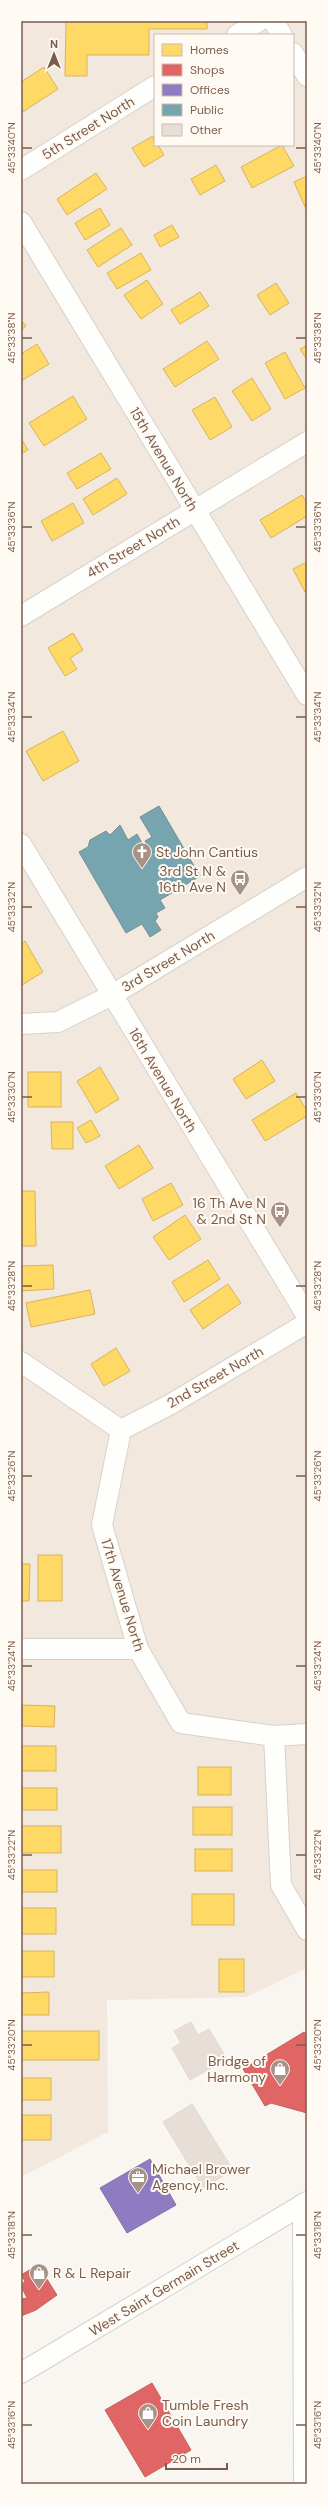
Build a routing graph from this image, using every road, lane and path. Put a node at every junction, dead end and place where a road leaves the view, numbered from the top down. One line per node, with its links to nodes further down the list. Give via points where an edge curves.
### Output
1 (259, 21): 3 (street)
2 (274, 21): 4 (street)
3 (239, 34)
4 (281, 34)
5 (294, 55): 6 (street)
6 (307, 76)
7 (154, 87): 8 (street, 5th Street North)
8 (21, 170)
9 (21, 222): 11 (street, 15th Avenue North)
10 (307, 442): 11 (street, 4th Street North)
11 (195, 510): 12 (street, 4th Street North); 13 (street, 15th Avenue North)
12 (21, 616)
13 (307, 695)
14 (21, 844): 16 (street, 16th Avenue North)
15 (307, 877): 16 (street, 3rd Street North)
16 (112, 995): 17 (street, 3rd Street North, via 58,1022); 18 (street, 16th Avenue North)
17 (21, 1024)
18 (307, 1316)
19 (307, 1323): 21 (street, 2nd Street North, via 171,1404)
20 (21, 1362): 21 (street)
21 (122, 1430): 23 (street, 17th Avenue North, via 102,1525)
22 (21, 1649): 23 (street)
23 (138, 1649): 25 (street, 17th Avenue North, via 181,1723)
24 (307, 1734): 25 (street)
25 (274, 1736): 26 (street, via 281,1885)
26 (307, 1930)
27 (305, 2203): 28 (street, West Saint Germain Street); 29 (street)
28 (21, 2373)
29 (304, 2484)

